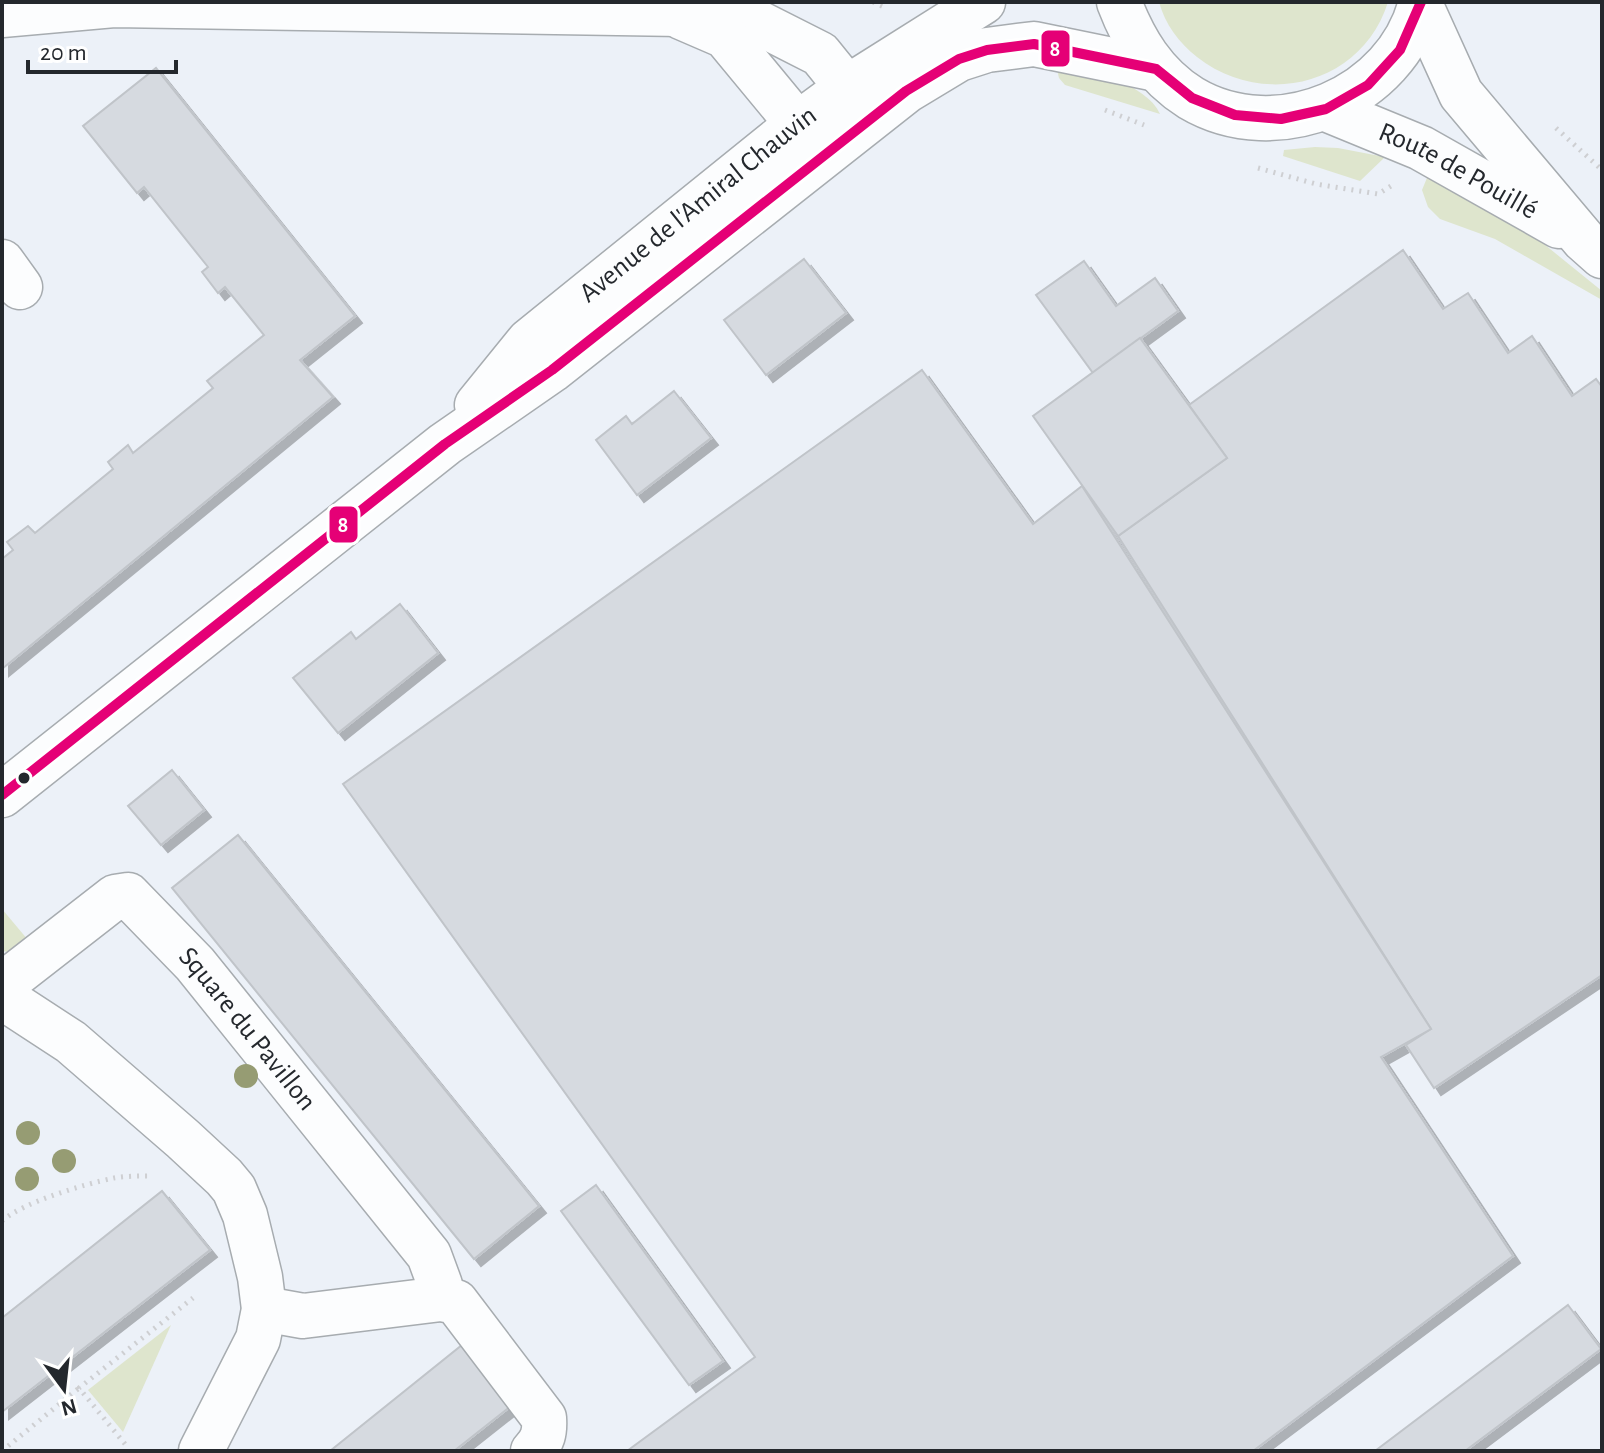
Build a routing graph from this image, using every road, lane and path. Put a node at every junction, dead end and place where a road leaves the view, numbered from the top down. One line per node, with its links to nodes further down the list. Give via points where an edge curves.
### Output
1 (983, 2): 7 (street, Avenue de l'Amiral Chauvin)
2 (1119, 2): 6 (street, via 1132,35)
3 (1421, 4): 8 (street, via 1400,50 1368,85); 10 (street, Route de Pouillé, via 1461,94)
4 (671, 13): 5 (street, via 114,5); 7 (street, via 743,15 820,54); 9 (street, via 725,36)
5 (2, 15)
6 (1156, 69): 7 (street, Avenue de l'Amiral Chauvin, via 1017,45 959,59 906,91); 8 (street, via 1192,98 1235,115 1281,119)
7 (860, 102): 9 (street, Avenue de l'Amiral Chauvin)
8 (1326, 109): 10 (street, Route de Pouillé, via 1421,148)
9 (813, 137): 11 (street, Avenue de l'Amiral Chauvin, via 552,370 445,444)
10 (1593, 248)
11 (2, 795)
12 (2, 985): 17 (street, Square du Pavillon, via 115,897 128,895 195,964 429,1255)
13 (2, 997): 18 (street, via 71,1042 224,1177 245,1215)
14 (163, 1177): 15 (path, via 115,1178 64,1192)
15 (2, 1221)
16 (193, 1298): 19 (path)
17 (441, 1299): 18 (street, via 303,1316); 23 (street, via 456,1302 538,1406 545,1432)
18 (264, 1309): 22 (street, via 258,1339)
19 (79, 1388): 20 (path); 21 (path)
20 (125, 1444)
21 (2, 1451)
22 (201, 1451)
23 (533, 1451)

